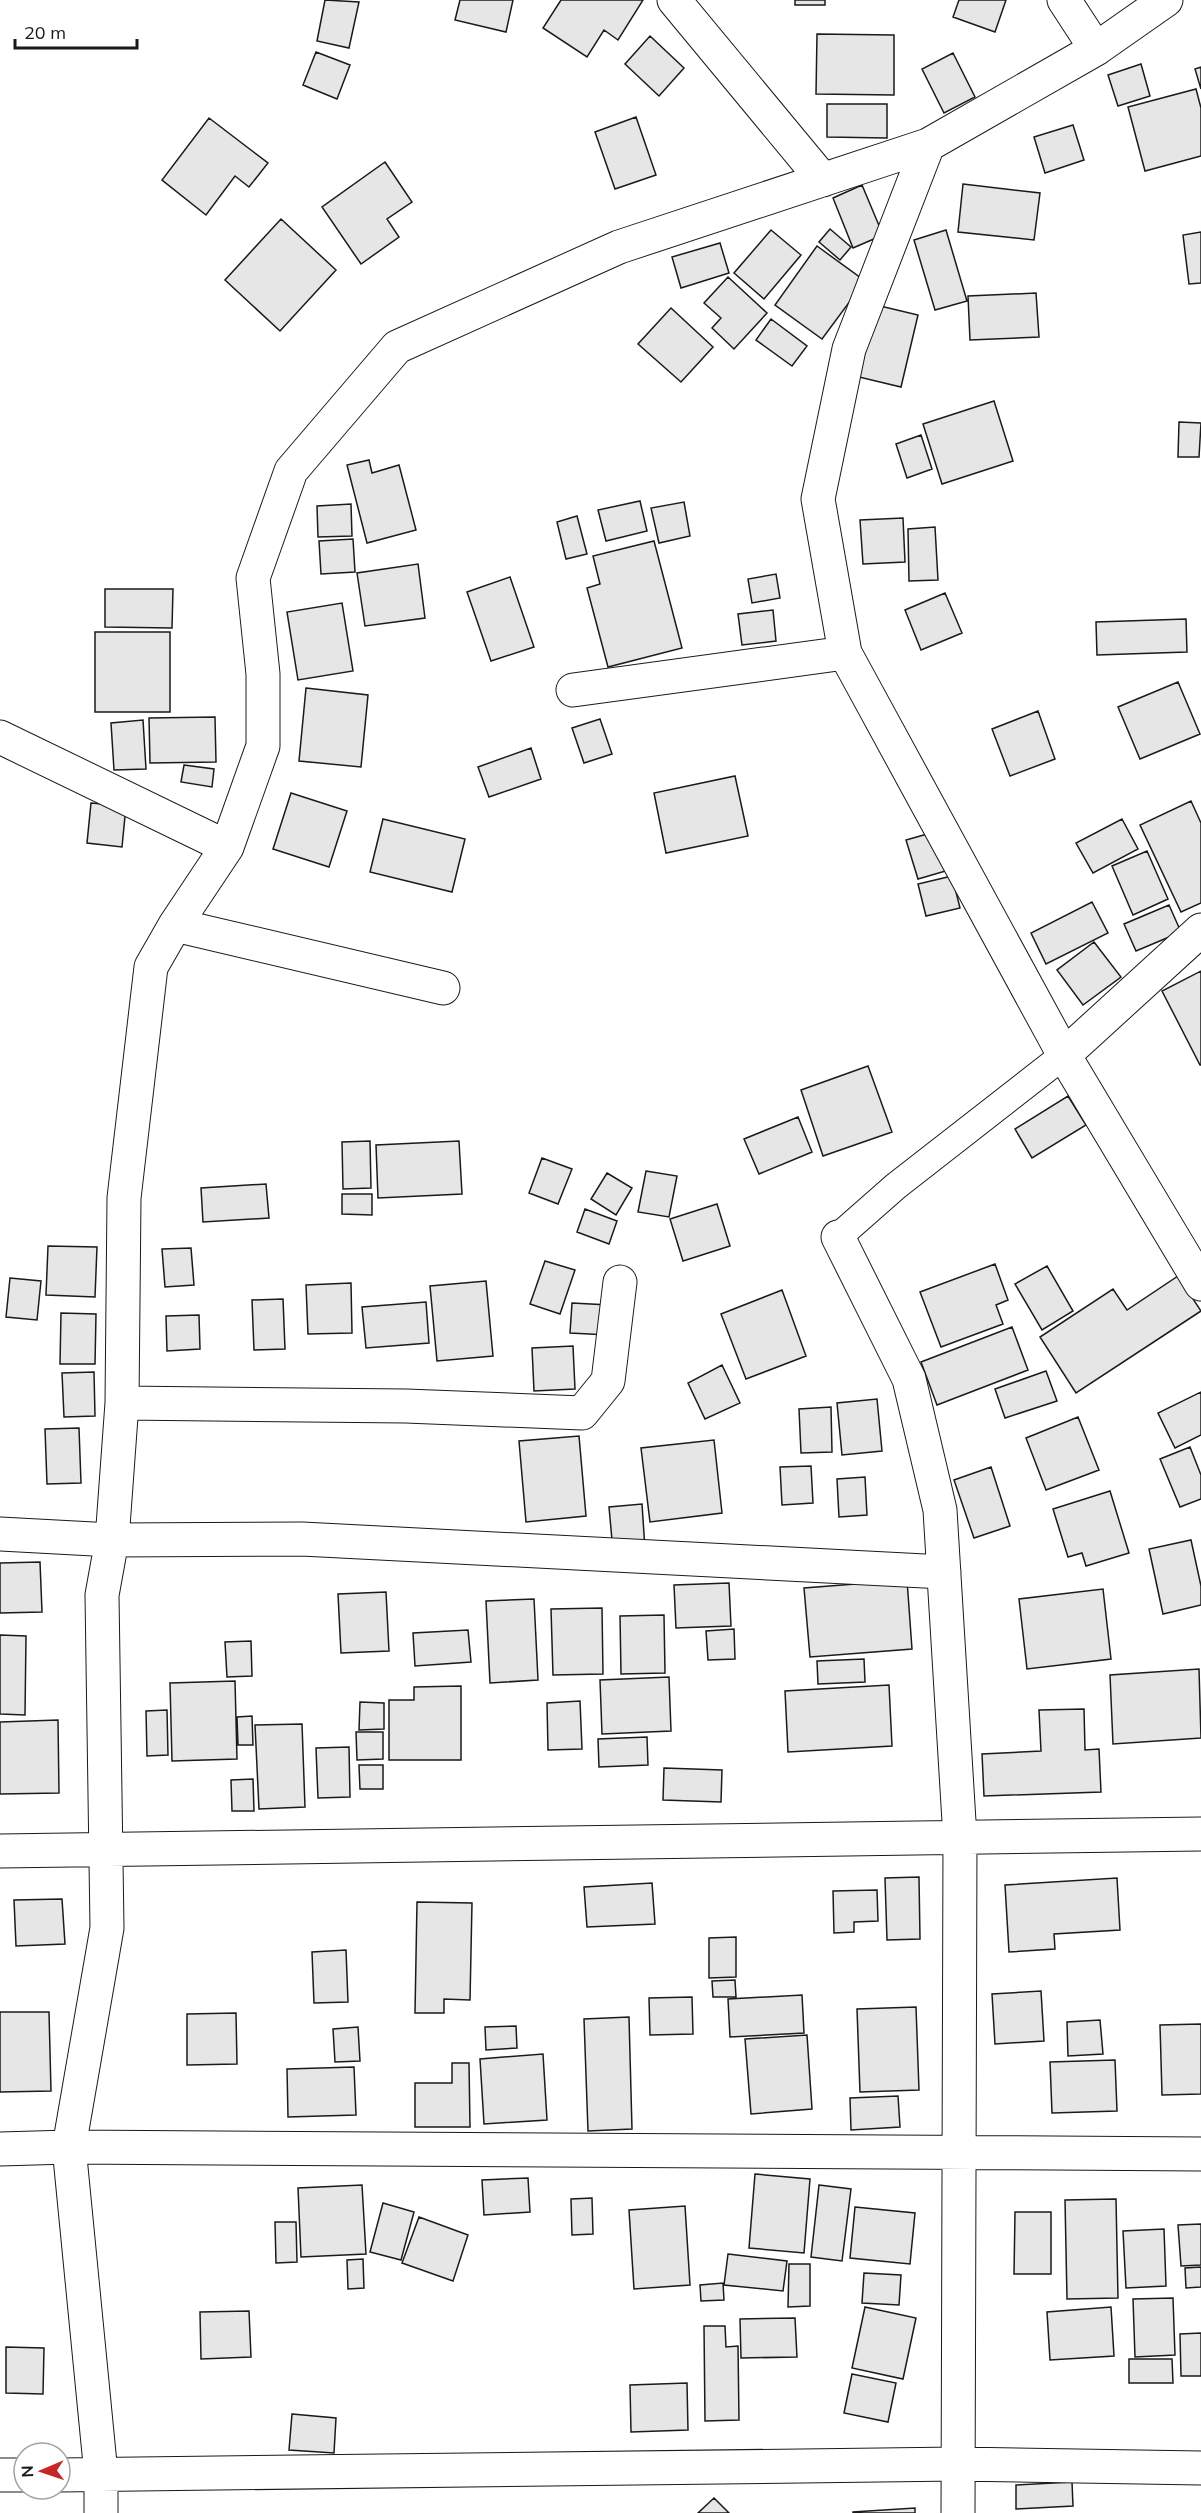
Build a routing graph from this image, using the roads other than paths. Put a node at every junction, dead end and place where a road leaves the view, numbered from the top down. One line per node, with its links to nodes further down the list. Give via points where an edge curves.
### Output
1 (674, 0): 6 (street)
2 (1064, 0): 4 (street)
3 (1166, 0): 4 (street)
4 (1096, 49): 5 (street)
5 (928, 145): 6 (street); 7 (street, via 849,349 818,499)
6 (823, 180): 10 (street, via 619,247 397,347 291,471 253,578 263,674 263,746)
7 (845, 653): 8 (street); 14 (street)
8 (573, 690)
9 (0, 737): 10 (street)
10 (227, 847): 11 (street)
11 (176, 924): 13 (street); 18 (street, via 151,967 125,1187)
12 (1201, 930): 14 (street)
13 (443, 988)
14 (1064, 1055): 15 (street, via 896,1186); 17 (street)
15 (838, 1238): 21 (street, via 909,1379 940,1510)
16 (620, 1282): 18 (street, via 608,1381 582,1413 406,1406)
17 (1201, 1284)
18 (122, 1403): 20 (street)
19 (0, 1534): 20 (street)
20 (112, 1540): 21 (street, via 302,1539); 25 (street, via 102,1595)
21 (944, 1572): 23 (street)
22 (1201, 1834): 23 (street)
23 (960, 1838): 25 (street); 28 (street)
24 (0, 1851): 25 (street)
25 (106, 1851): 26 (street, via 107,1928)
26 (69, 2147): 27 (street); 28 (street); 32 (street)
27 (0, 2149)
28 (959, 2152): 29 (street); 30 (street)
29 (1201, 2154)
30 (958, 2464): 31 (street); 32 (street); 35 (street)
31 (1201, 2468)
32 (100, 2474): 33 (street); 34 (street)
33 (72, 2475)
34 (100, 2513)
35 (958, 2513)

